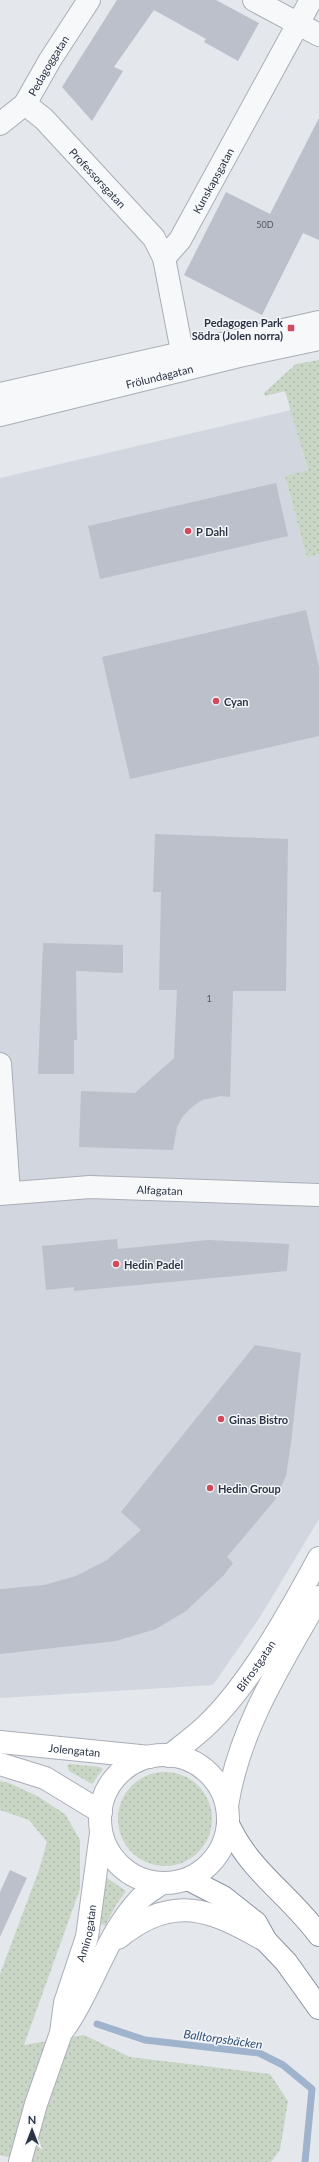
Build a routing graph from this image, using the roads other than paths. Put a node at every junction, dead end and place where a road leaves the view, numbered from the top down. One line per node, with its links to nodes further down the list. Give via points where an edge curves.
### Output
1 (89, 0): 6 (street, Pedagoggatan)
2 (254, 0): 4 (street)
3 (311, 0): 4 (street, Kunskapsgatan)
4 (298, 24): 5 (street); 8 (street, Kunskapsgatan, via 180,240)
5 (319, 35)
6 (25, 104): 7 (street, Pedagoggatan); 8 (street, Professorsgatan, via 44,119 154,238)
7 (0, 124)
8 (164, 258): 11 (street)
9 (319, 322): 11 (street, Frölundagatan)
10 (319, 339): 11 (street, Frölundagatan)
11 (184, 361): 12 (street, Frölundagatan); 13 (street, Frölundagatan)
12 (0, 394)
13 (0, 415)
14 (0, 1064): 15 (street)
15 (5, 1193): 16 (street, Alfagatan, via 90,1188)
16 (319, 1195)
17 (319, 1558): 20 (main road, Bifrostgatan, via 292,1605 235,1691 210,1722)
18 (319, 1597): 22 (main road, Bifrostgatan, via 270,1682 253,1718 236,1762)
19 (0, 1742): 20 (main road, Jolengatan)
20 (160, 1757): 22 (main road, via 183,1758 206,1772 223,1793); 23 (main road, Bifrostgatan, via 132,1765 117,1777 106,1794)
21 (0, 1764): 23 (main road, via 46,1778)
22 (227, 1815): 24 (main road, Bifrostgatan, via 226,1838 216,1857); 26 (main road, via 244,1853)
23 (101, 1822): 25 (main road, Bifrostgatan, via 111,1854 123,1868 138,1878); 30 (main road, Aminogatan, via 87,1937 65,2003)
24 (188, 1879): 25 (main road, Bifrostgatan); 27 (main road, via 223,1896 246,1913 256,1923)
25 (162, 1883): 28 (main road, Aminogatan, via 141,1898)
26 (319, 1935)
27 (266, 1941): 28 (main road, via 216,1915 178,1910 164,1912 144,1920); 29 (main road, via 286,1962)
28 (108, 1947): 30 (main road, Aminogatan, via 78,2009)
29 (319, 2008)
30 (61, 2033): 31 (main road, Aminogatan, via 36,2104)
31 (20, 2162)

